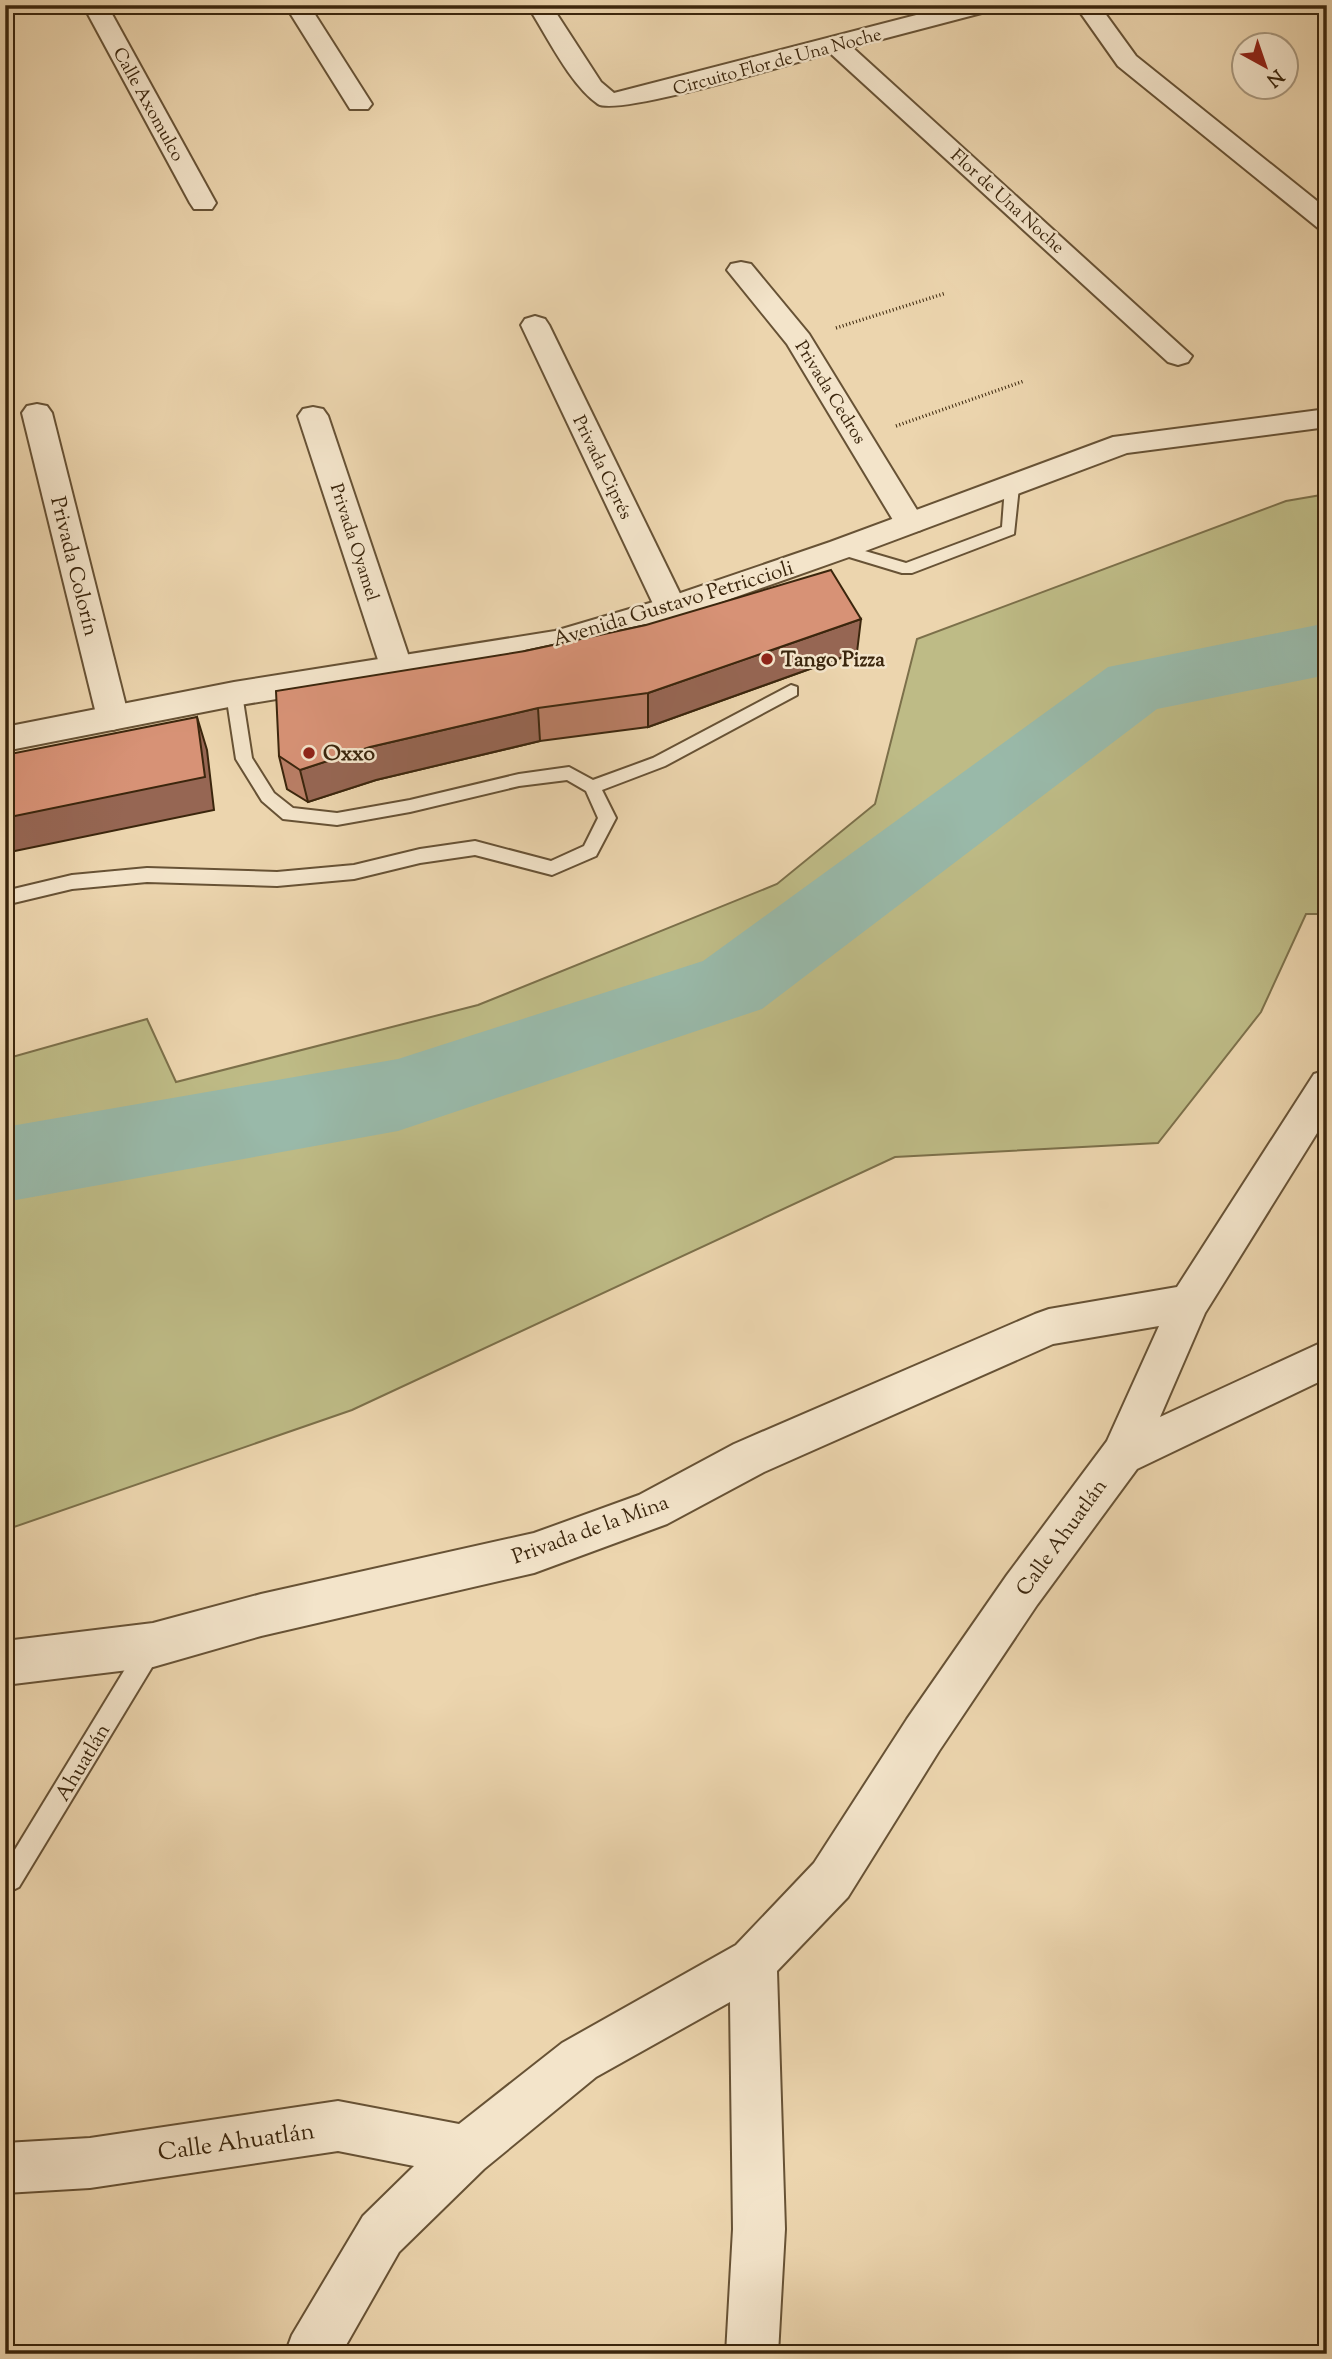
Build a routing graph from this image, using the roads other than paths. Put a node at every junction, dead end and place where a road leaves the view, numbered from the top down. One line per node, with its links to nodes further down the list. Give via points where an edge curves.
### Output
1 (95, 5): 8 (street, Calle Axomulco)
2 (297, 5): 7 (street)
3 (540, 5): 6 (street, Circuito Flor de Una Noche, via 592,87 609,101)
4 (984, 5): 6 (street, Circuito Flor de Una Noche)
5 (1087, 5): 9 (street, via 1127,61)
6 (837, 47): 12 (street, Flor de Una Noche)
7 (359, 104)
8 (203, 203)
9 (1327, 222)
10 (741, 270): 17 (street, Privada Cedros, via 799,340)
11 (535, 325): 19 (street, Privada Ciprés)
12 (1178, 356)
13 (37, 413): 23 (street, Privada Colorín)
14 (313, 416): 20 (street, Privada Oyamel)
15 (1327, 418): 16 (street, Avenida Gustavo Petriccioli, via 1123,444)
16 (1012, 486): 17 (street, Avenida Gustavo Petriccioli); 18 (lane, via 1009,530 907,569)
17 (910, 523): 18 (street, Avenida Gustavo Petriccioli)
18 (841, 549): 19 (street, Avenida Gustavo Petriccioli)
19 (671, 608): 20 (street, Avenida Gustavo Petriccioli, via 555,642)
20 (397, 669): 22 (street, Avenida Gustavo Petriccioli)
21 (791, 691): 25 (lane, via 659,762)
22 (234, 694): 23 (street, Avenida Gustavo Petriccioli); 25 (lane, via 244,759 268,797 289,814 337,819 569,773)
23 (113, 718): 24 (street, Avenida Gustavo Petriccioli)
24 (5, 739)
25 (592, 787): 26 (lane, via 607,818 590,851 552,867 475,848 354,872 277,879 147,874 72,882)
26 (5, 898)
27 (1327, 1085): 28 (street, Calle Ahuatlán)
28 (1189, 1303): 30 (street, Calle Ahuatlán); 31 (street, Privada de la Mina, via 1049,1327 749,1458 652,1510 534,1553 261,1615)
29 (1327, 1358): 30 (street)
30 (1122, 1455): 34 (street, Calle Ahuatlán, via 1022,1590 831,1880)
31 (153, 1645): 32 (street, Privada de la Mina); 33 (lane, Ahuatlán)
32 (5, 1663)
33 (12, 1879)
34 (753, 1962): 35 (street, Calle Ahuatlán, via 579,2060); 38 (street, via 759,2229)
35 (466, 2151): 36 (street, Calle Ahuatlán, via 338,2126 90,2163); 37 (street, Calle Ahuatlán, via 382,2234)
36 (5, 2168)
37 (310, 2354)
38 (752, 2354)

